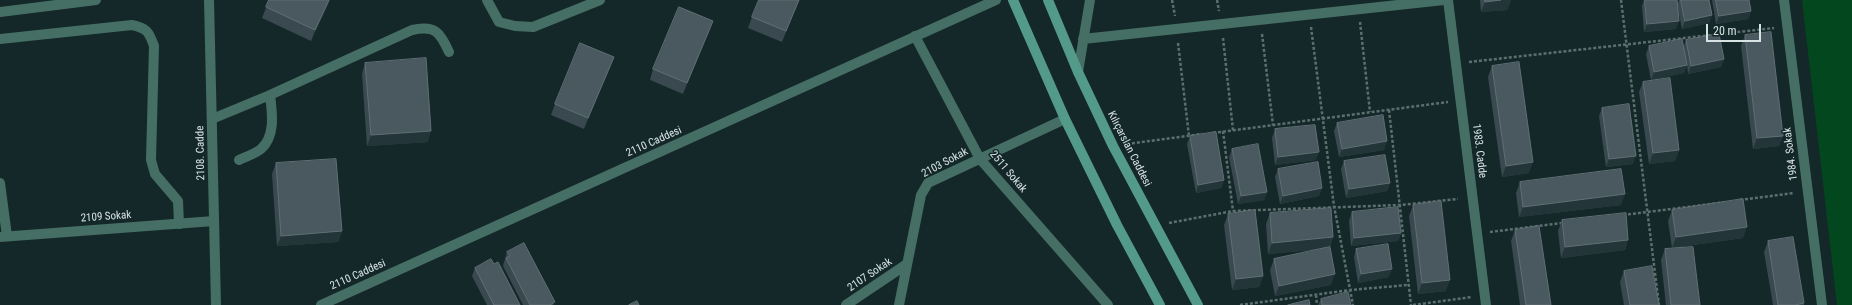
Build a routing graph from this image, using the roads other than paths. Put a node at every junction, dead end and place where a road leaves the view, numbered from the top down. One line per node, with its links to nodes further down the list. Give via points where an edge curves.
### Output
1 (96, 0): 12 (street)
2 (210, 0): 19 (street, 2108. Cadde)
3 (487, 0): 4 (street, via 499,22 533,28)
4 (600, 0)
5 (996, 0): 13 (street, 2110 Caddesi)
6 (1013, 0): 20 (main road)
7 (1048, 0): 17 (main road, Kılıçarslan Caddesi)
8 (1090, 0): 15 (street)
9 (1444, 0): 15 (street)
10 (1448, 0): 28 (street, 1983. Cadde)
11 (1784, 0): 36 (street, 1984. Sokak)
12 (0, 12)
13 (915, 36): 21 (street, 2511 Sokak); 30 (street, 2110 Caddesi)
14 (0, 39): 25 (street, via 132,25 142,27 150,35 154,46 151,160 155,174 178,201)
15 (1084, 39): 17 (street)
16 (449, 52): 18 (street, via 442,36 434,29 412,30)
17 (1078, 72): 35 (main road, Kılıçarslan Caddesi, via 1113,146)
18 (270, 95): 19 (street); 22 (street, via 273,115 270,135 261,149)
19 (212, 119): 24 (street, 2108. Cadde)
20 (1065, 119): 21 (street, 2103 Sokak); 34 (main road)
21 (980, 159): 27 (street, 2103 Sokak, via 928,183 924,188); 33 (street, 2511 Sokak)
22 (239, 160)
23 (0, 183): 26 (street)
24 (214, 221): 25 (street, 2109 Sokak); 29 (street, 2108. Cadde)
25 (179, 224): 26 (street, 2109 Sokak)
26 (3, 236)
27 (907, 264): 31 (street, 2107 Sokak); 32 (street, 2103 Sokak)
28 (1485, 300)
29 (216, 305)
30 (321, 305)
31 (846, 305)
32 (899, 305)
33 (1108, 305)
34 (1160, 305)
35 (1198, 305)
36 (1822, 305)

